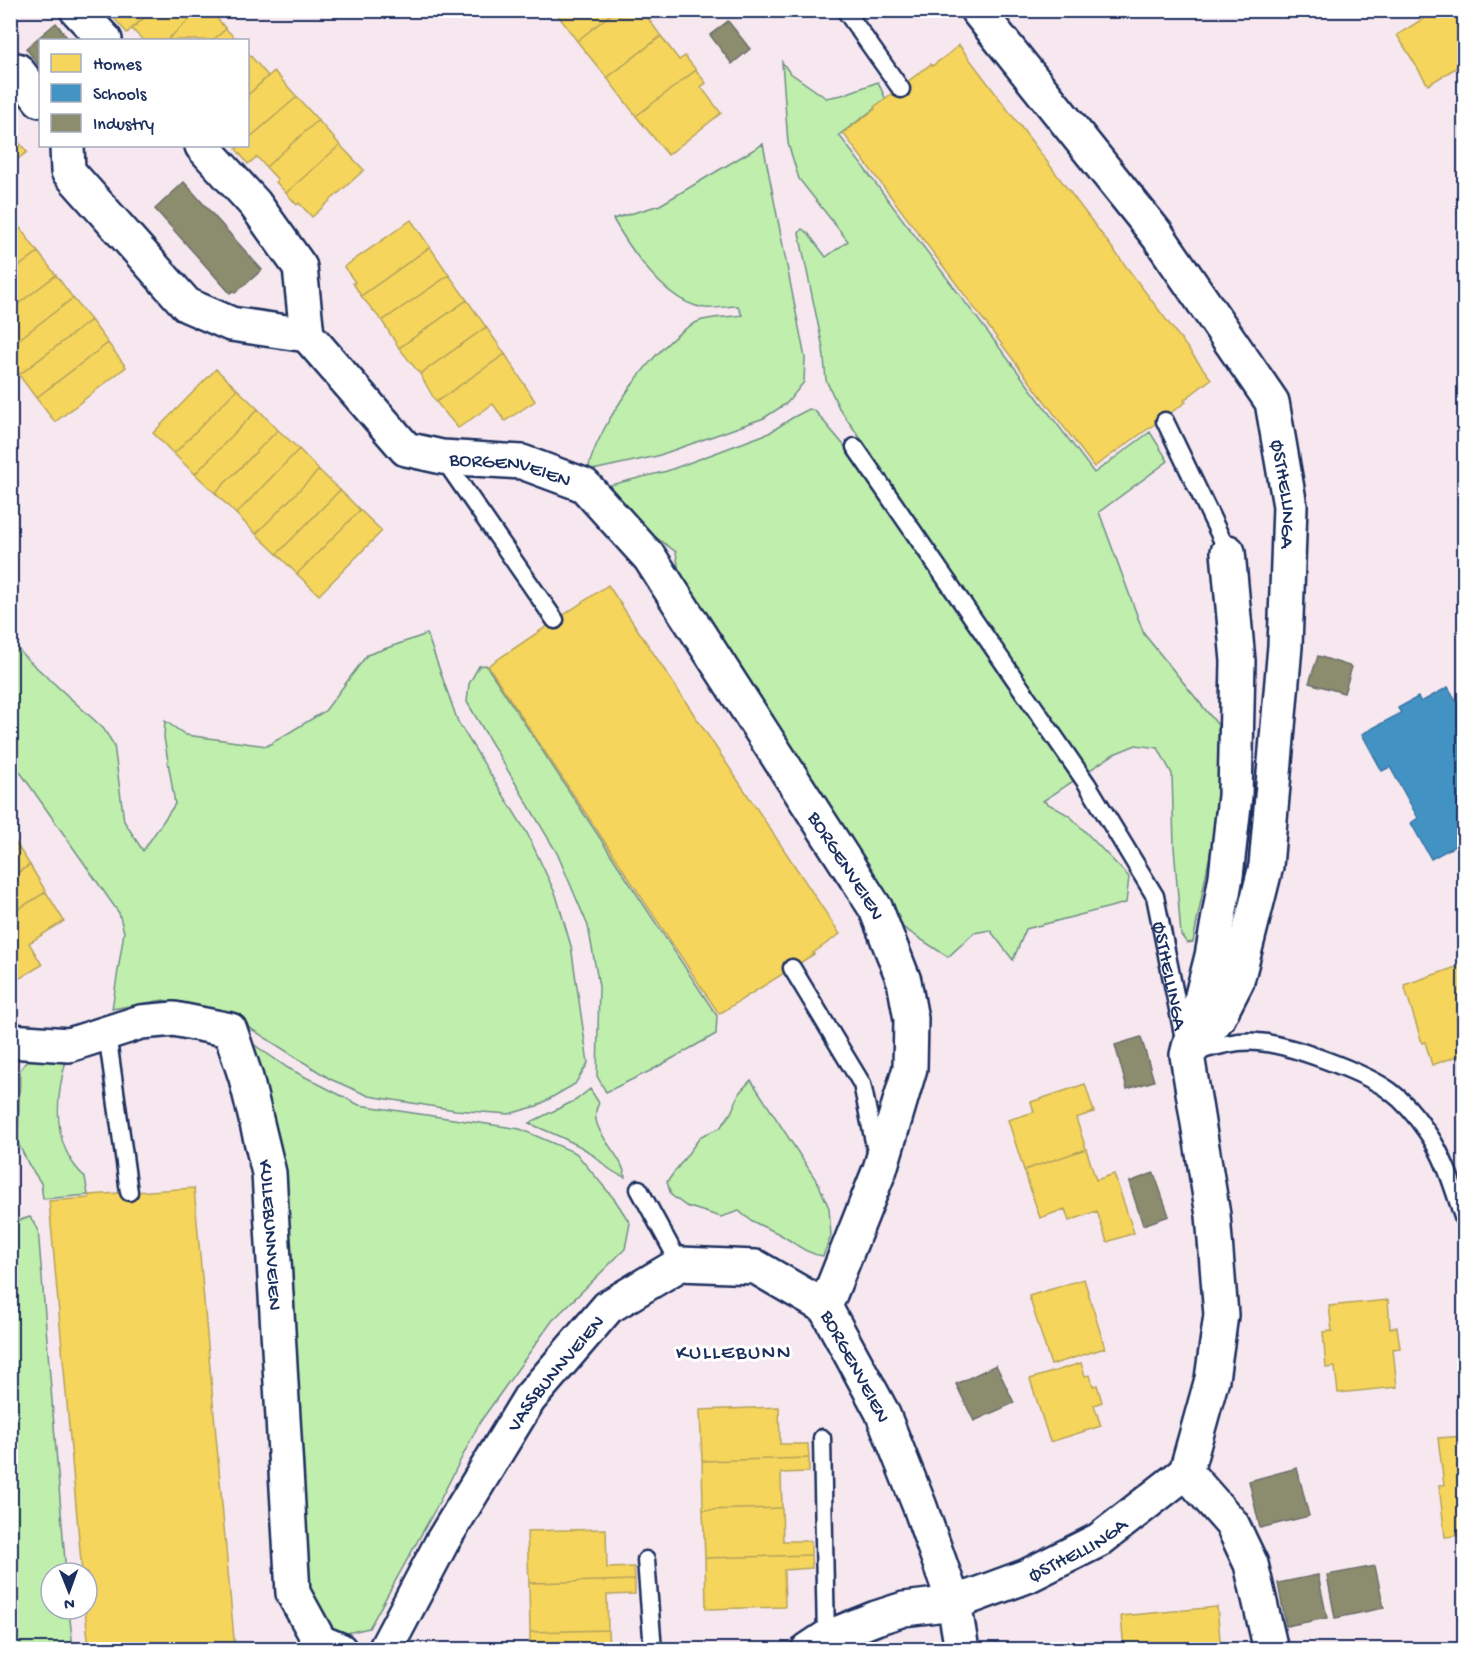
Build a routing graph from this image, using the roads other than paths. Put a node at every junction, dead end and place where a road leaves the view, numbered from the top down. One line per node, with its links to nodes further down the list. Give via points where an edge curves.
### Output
1 (78, 10): 4 (street)
2 (845, 10): 6 (lane)
3 (977, 10): 19 (street, ØSTHELLINGA, via 1158,236 1272,402 1290,506 1285,645 1266,866 1237,981 1218,1018)
4 (104, 39)
5 (17, 70): 7 (street)
6 (901, 89)
7 (39, 99)
8 (66, 147): 10 (street, via 68,171 187,305 231,324)
9 (203, 147): 10 (street, via 255,204 300,267)
10 (308, 335): 13 (street, BORGENVEIEN, via 406,449)
11 (1165, 421): 14 (lane)
12 (855, 447): 19 (lane, ØSTHELLINGA, via 1087,784 1155,896)
13 (442, 457): 15 (lane); 20 (street, BORGENVEIEN, via 522,462 584,485 650,558 876,909 904,981 911,1019 910,1068)
14 (1228, 552): 19 (street, ØSTHELLINGA, via 1238,662 1235,796 1212,956)
15 (555, 620)
16 (792, 968): 20 (lane, via 862,1084)
17 (106, 1033): 18 (street, KULLEBUNNVEIEN, via 69,1045); 22 (lane); 31 (street, KULLEBUNNVEIEN, via 141,1022 174,1019 230,1030 269,1173 293,1593 320,1642)
18 (10, 1041)
19 (1187, 1055): 23 (lane, via 1227,1042 1259,1042 1330,1062 1390,1090 1409,1108 1445,1162); 27 (street, ØSTHELLINGA, via 1213,1215 1221,1315 1212,1379)
20 (879, 1169): 25 (street, BORGENVEIEN)
21 (639, 1189): 24 (lane)
22 (129, 1192)
23 (1464, 1220)
24 (680, 1264): 25 (street, via 756,1267); 32 (street, VASSBUNNVEIEN, via 608,1307 529,1399 442,1542)
25 (825, 1307): 29 (street, BORGENVEIEN, via 882,1412)
26 (822, 1438): 30 (lane)
27 (1186, 1472): 29 (street, ØSTHELLINGA, via 1099,1540 1028,1576); 35 (street, via 1232,1524 1251,1564)
28 (646, 1560): 33 (lane)
29 (954, 1603): 30 (street, via 904,1609); 34 (street, BORGENVEIEN)
30 (817, 1644)
31 (340, 1650)
32 (385, 1650)
33 (653, 1650)
34 (962, 1650)
35 (1271, 1650)

